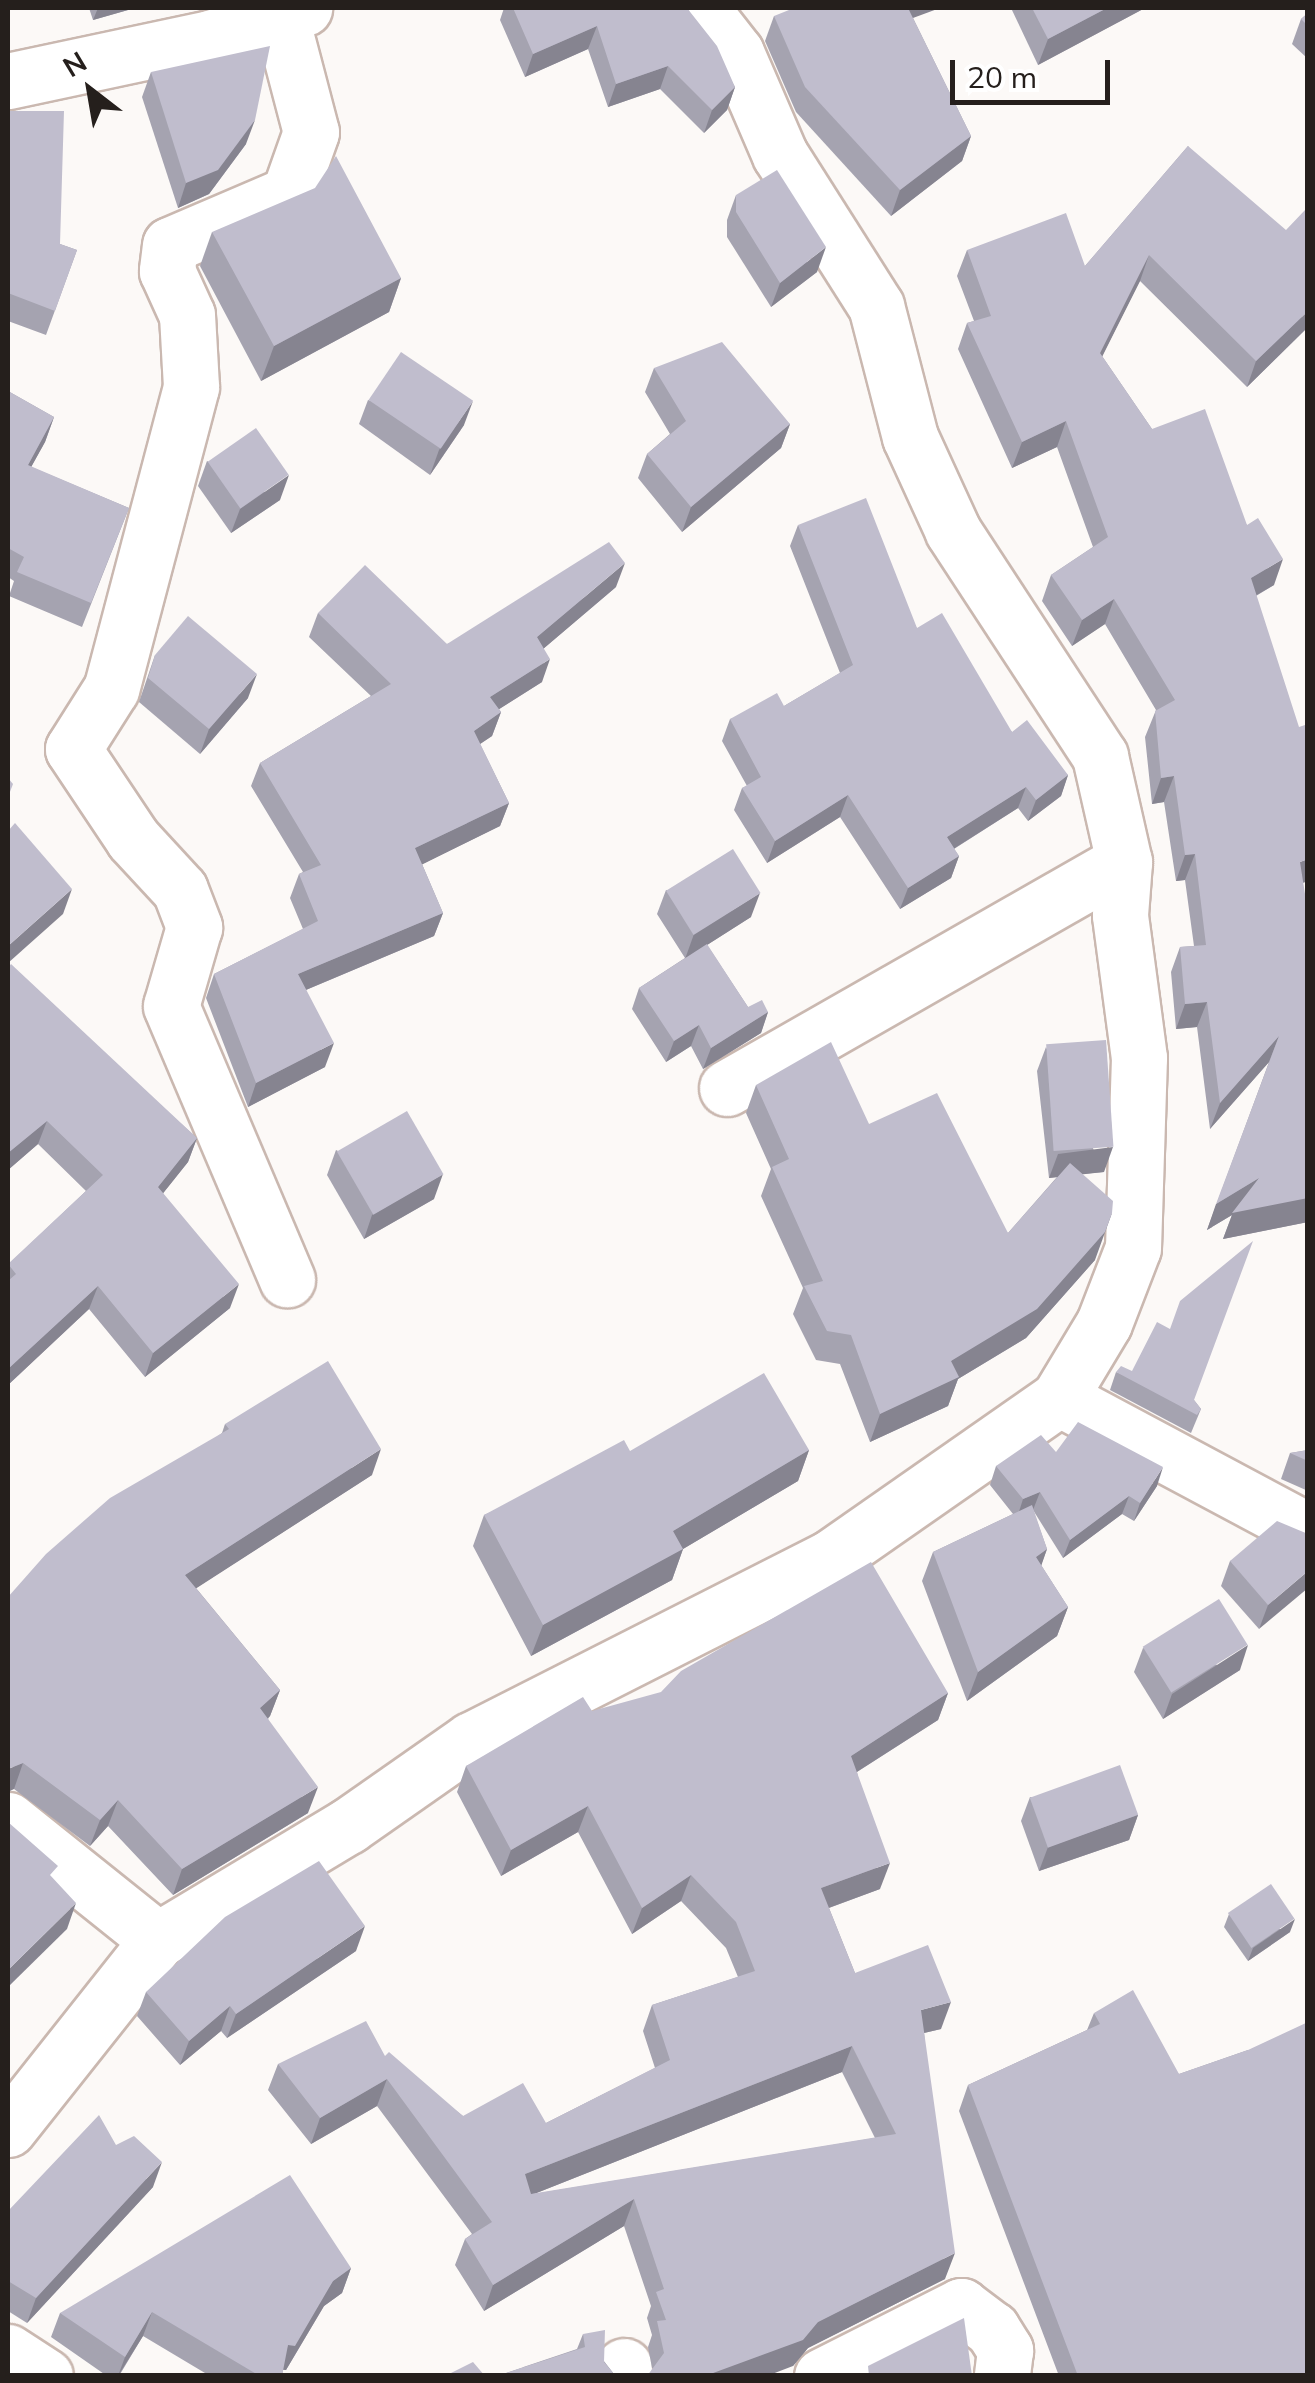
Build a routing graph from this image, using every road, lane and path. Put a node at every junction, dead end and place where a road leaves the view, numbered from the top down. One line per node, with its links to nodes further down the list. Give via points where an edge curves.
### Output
1 (701, 8): 4 (street, via 736,53 780,155 876,306 910,437 953,531 1100,756)
2 (292, 11): 3 (street, via 210,38); 6 (street, via 310,132 290,194 170,245 167,271 188,315 192,387 111,689 74,749 133,838 180,890 194,928 171,1006)
3 (8, 81)
4 (1124, 862): 5 (street); 7 (street, via 1120,915 1139,1058 1133,1248 1104,1323)
5 (726, 1088)
6 (287, 1279)
7 (1059, 1398): 8 (street); 10 (street, via 830,1558 471,1740 348,1826)
8 (1308, 1531)
9 (8, 1820): 10 (street)
10 (158, 1940): 11 (street)
11 (28, 2062): 12 (street)
12 (8, 2129)
13 (8, 2352): 14 (street)
14 (45, 2376)
15 (822, 2376): 16 (street, via 962,2306 1006,2350)
16 (1002, 2376)

